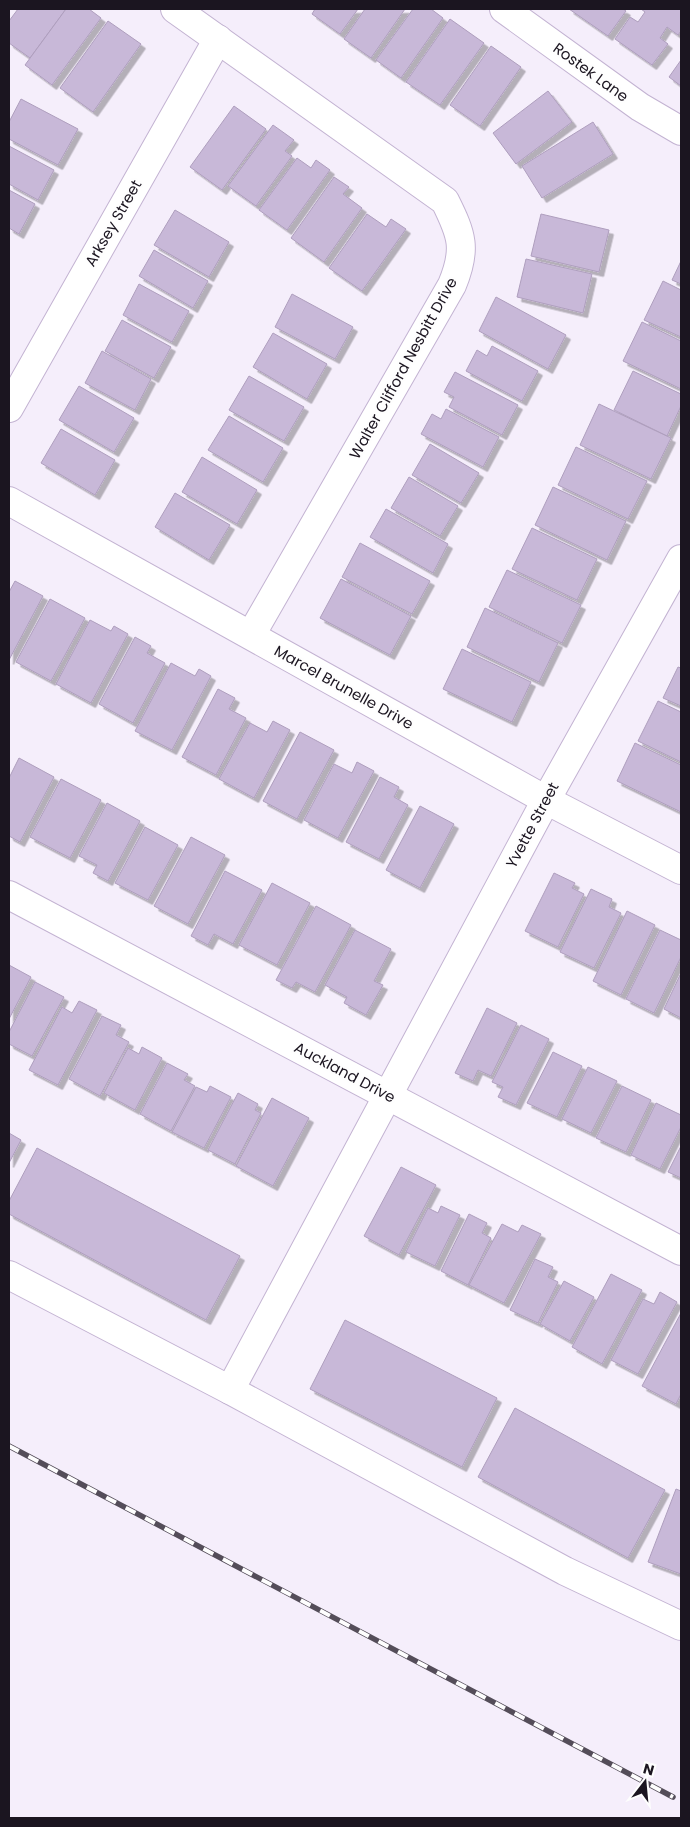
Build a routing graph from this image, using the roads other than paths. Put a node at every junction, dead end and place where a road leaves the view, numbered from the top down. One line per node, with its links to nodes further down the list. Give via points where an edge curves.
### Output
1 (175, 9): 3 (street, Walter Clifford Nesbitt Drive)
2 (504, 9): 4 (street, Rostek Lane, via 640,107)
3 (218, 39): 5 (street, Arksey Street); 8 (street, Walter Clifford Nesbitt Drive, via 445,201 461,242 461,263 452,285)
4 (681, 131)
5 (9, 408)
6 (9, 501): 8 (street, Marcel Brunelle Drive)
7 (681, 559): 9 (street, Yvette Street)
8 (251, 635): 9 (street, Marcel Brunelle Drive)
9 (546, 800): 10 (street, Marcel Brunelle Drive); 12 (street, Yvette Street)
10 (681, 870)
11 (9, 895): 12 (street, Auckland Drive)
12 (389, 1095): 13 (street, Auckland Drive); 15 (street, Yvette Street)
13 (681, 1251)
14 (9, 1274): 15 (street)
15 (230, 1390): 16 (street, via 565,1571)
16 (681, 1626)

